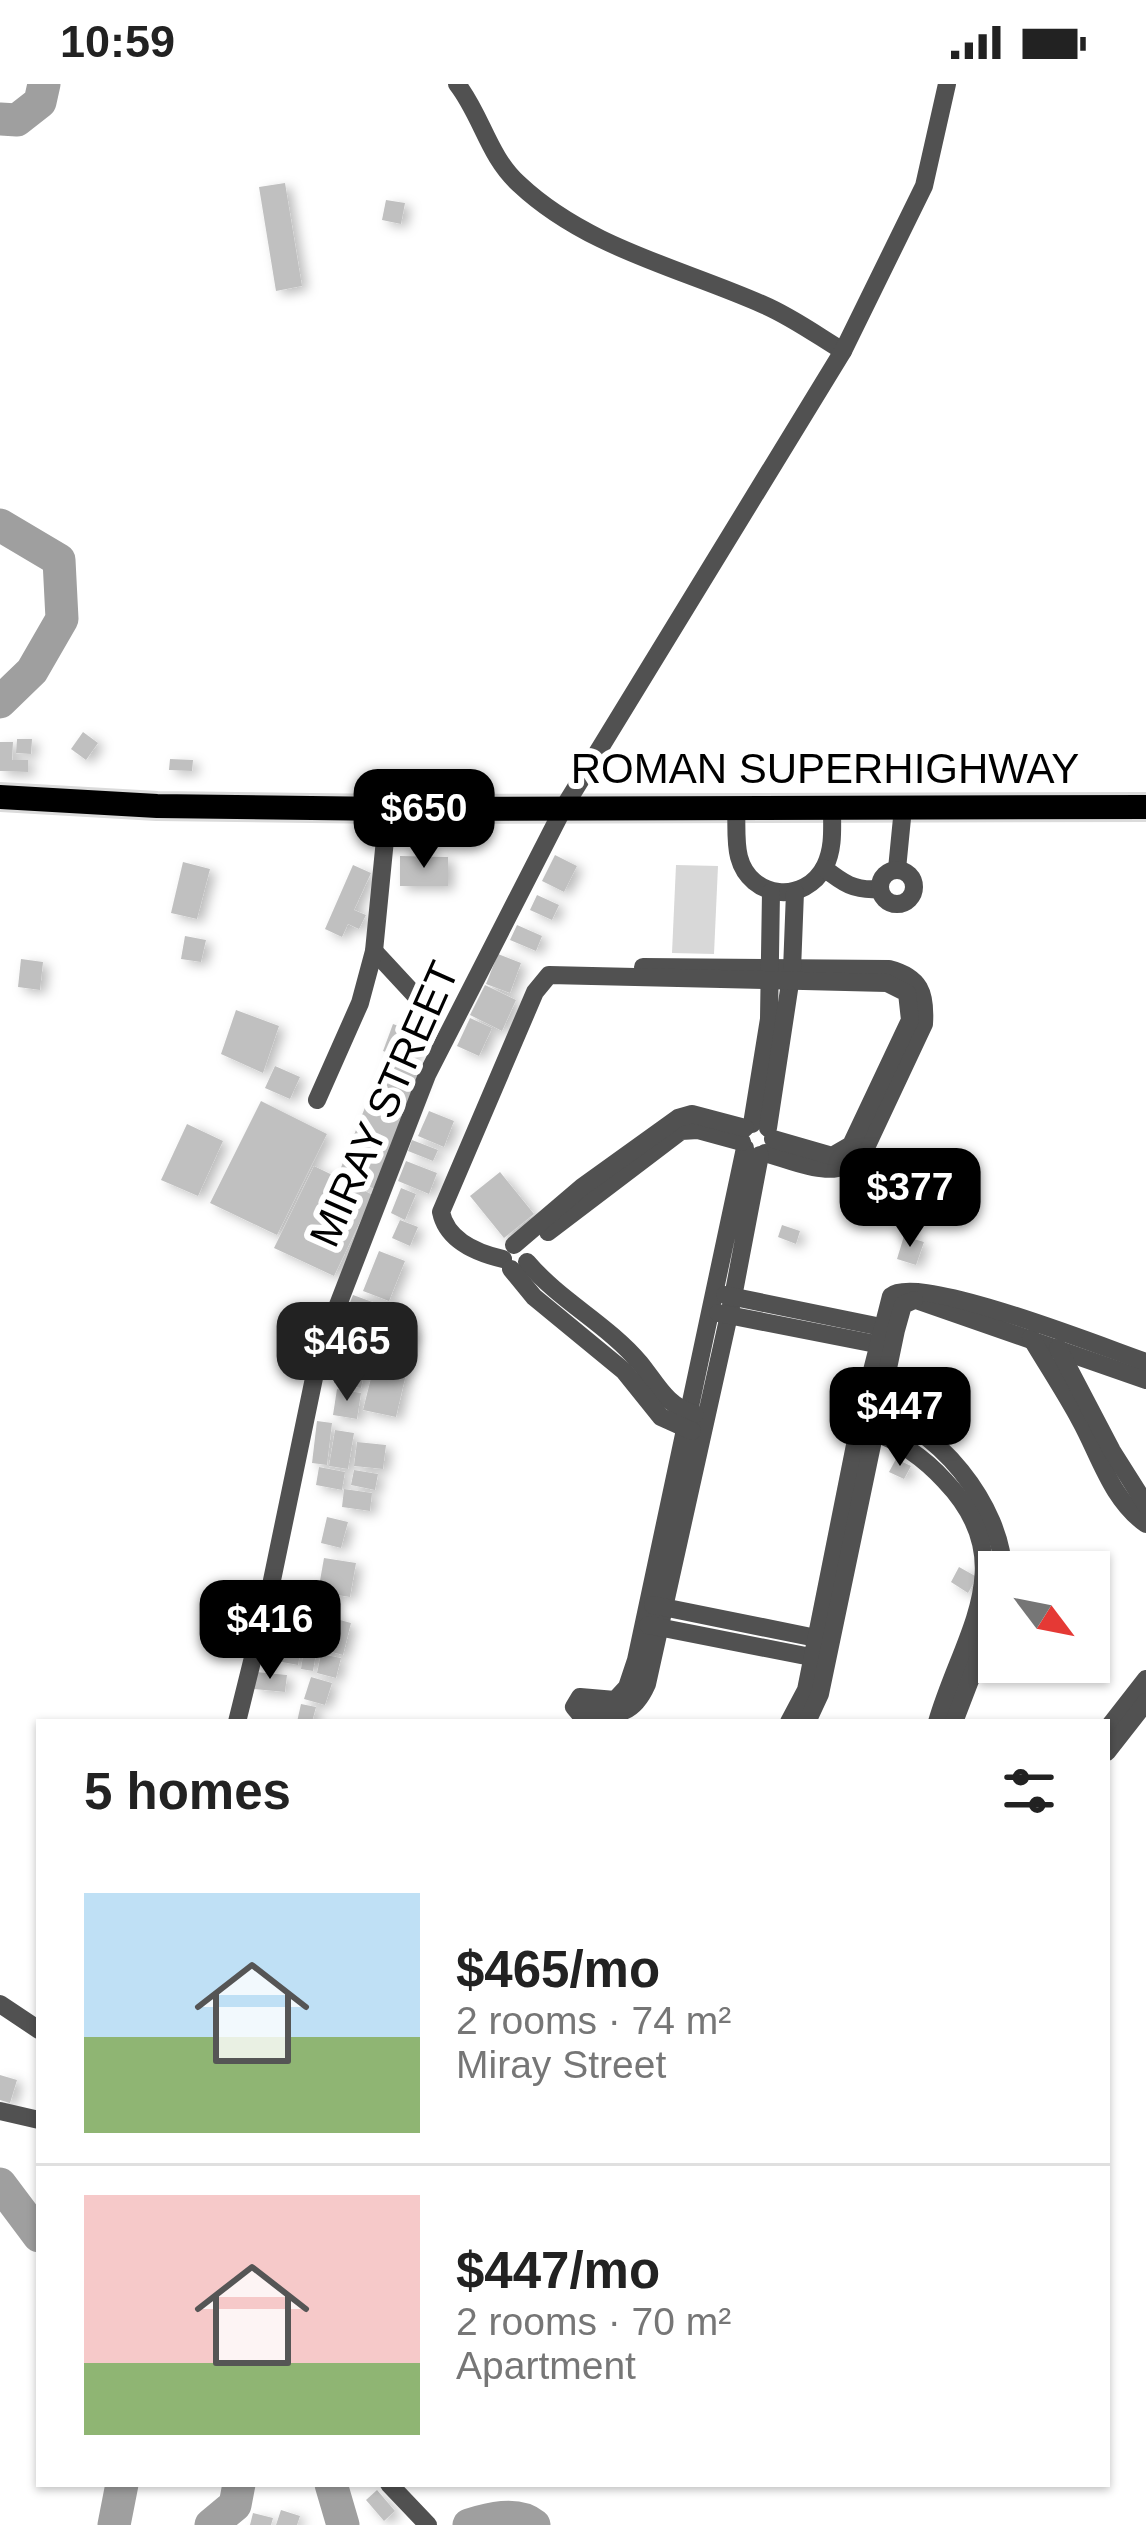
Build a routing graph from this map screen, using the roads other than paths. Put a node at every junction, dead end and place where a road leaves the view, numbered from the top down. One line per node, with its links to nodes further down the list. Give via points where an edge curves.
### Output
1 (457, 84): 3 (street, via 503,167 569,223 768,307)
2 (947, 84): 3 (street, MIRAY STREET, via 924,186)
3 (844, 351): 5 (street, MIRAY STREET)
4 (0, 797): 9 (main road, ROMAN SUPERHIGHWAY)
5 (564, 807): 7 (main road, ROMAN SUPERHIGHWAY); 9 (main road, ROMAN SUPERHIGHWAY); 43 (street, MIRAY STREET, via 427,1076 319,1354)
6 (1146, 807): 8 (main road, ROMAN SUPERHIGHWAY)
7 (736, 808): 10 (main road, ROMAN SUPERHIGHWAY); 14 (street, via 738,856 752,883)
8 (903, 808): 10 (main road, ROMAN SUPERHIGHWAY); 12 (street)
9 (388, 809): 18 (street)
10 (832, 809): 11 (street)
11 (824, 868): 13 (street, via 847,886); 15 (street)
12 (897, 869): 13 (street); 13 (street, via 913,880 910,898 892,904)
13 (879, 889)
14 (771, 892): 15 (street); 16 (street)
15 (795, 892): 17 (street)
16 (770, 924): 17 (street); 19 (street)
17 (796, 925): 19 (street)
18 (374, 951): 20 (street); 21 (street)
19 (781, 976): 22 (street); 22 (street, via 905,973 920,984 924,1024 896,1070 873,1139 832,1171); 23 (street, via 549,975 443,1200 442,1221 454,1237)
20 (425, 1006)
21 (317, 1100)
22 (756, 1140): 23 (street, via 690,1122 586,1192); 24 (street); 25 (street)
23 (516, 1257): 32 (street, via 620,1343 642,1379)
24 (710, 1301): 25 (street); 32 (street)
25 (731, 1306): 26 (street); 32 (street)
26 (886, 1337): 27 (street, via 914,1294); 31 (street)
27 (1047, 1340): 28 (street); 29 (street); 30 (street); 30 (street)
28 (1146, 1362)
29 (1146, 1380)
30 (1085, 1414): 33 (street)
31 (869, 1421): 36 (street, via 931,1466 980,1516); 39 (street)
32 (693, 1422): 37 (street)
33 (1106, 1455): 34 (street); 35 (street, via 1121,1499)
34 (1146, 1505)
35 (1146, 1523)
36 (993, 1551)
37 (654, 1616): 37 (street, via 621,1696 580,1697 575,1710 619,1712 638,1703); 39 (street)
38 (978, 1639): 42 (street)
39 (821, 1649): 44 (street); 45 (street, via 820,1694)
40 (1146, 1679): 46 (street)
41 (1146, 1702): 47 (street)
42 (947, 1718)
43 (238, 1719)
44 (791, 1719)
45 (808, 1719)
46 (1110, 1725)
47 (1110, 1749)
48 (0, 2004): 49 (street)
49 (36, 2028)
50 (0, 2111): 51 (street)
51 (36, 2119)
52 (392, 2487): 53 (street)
53 (428, 2525)

